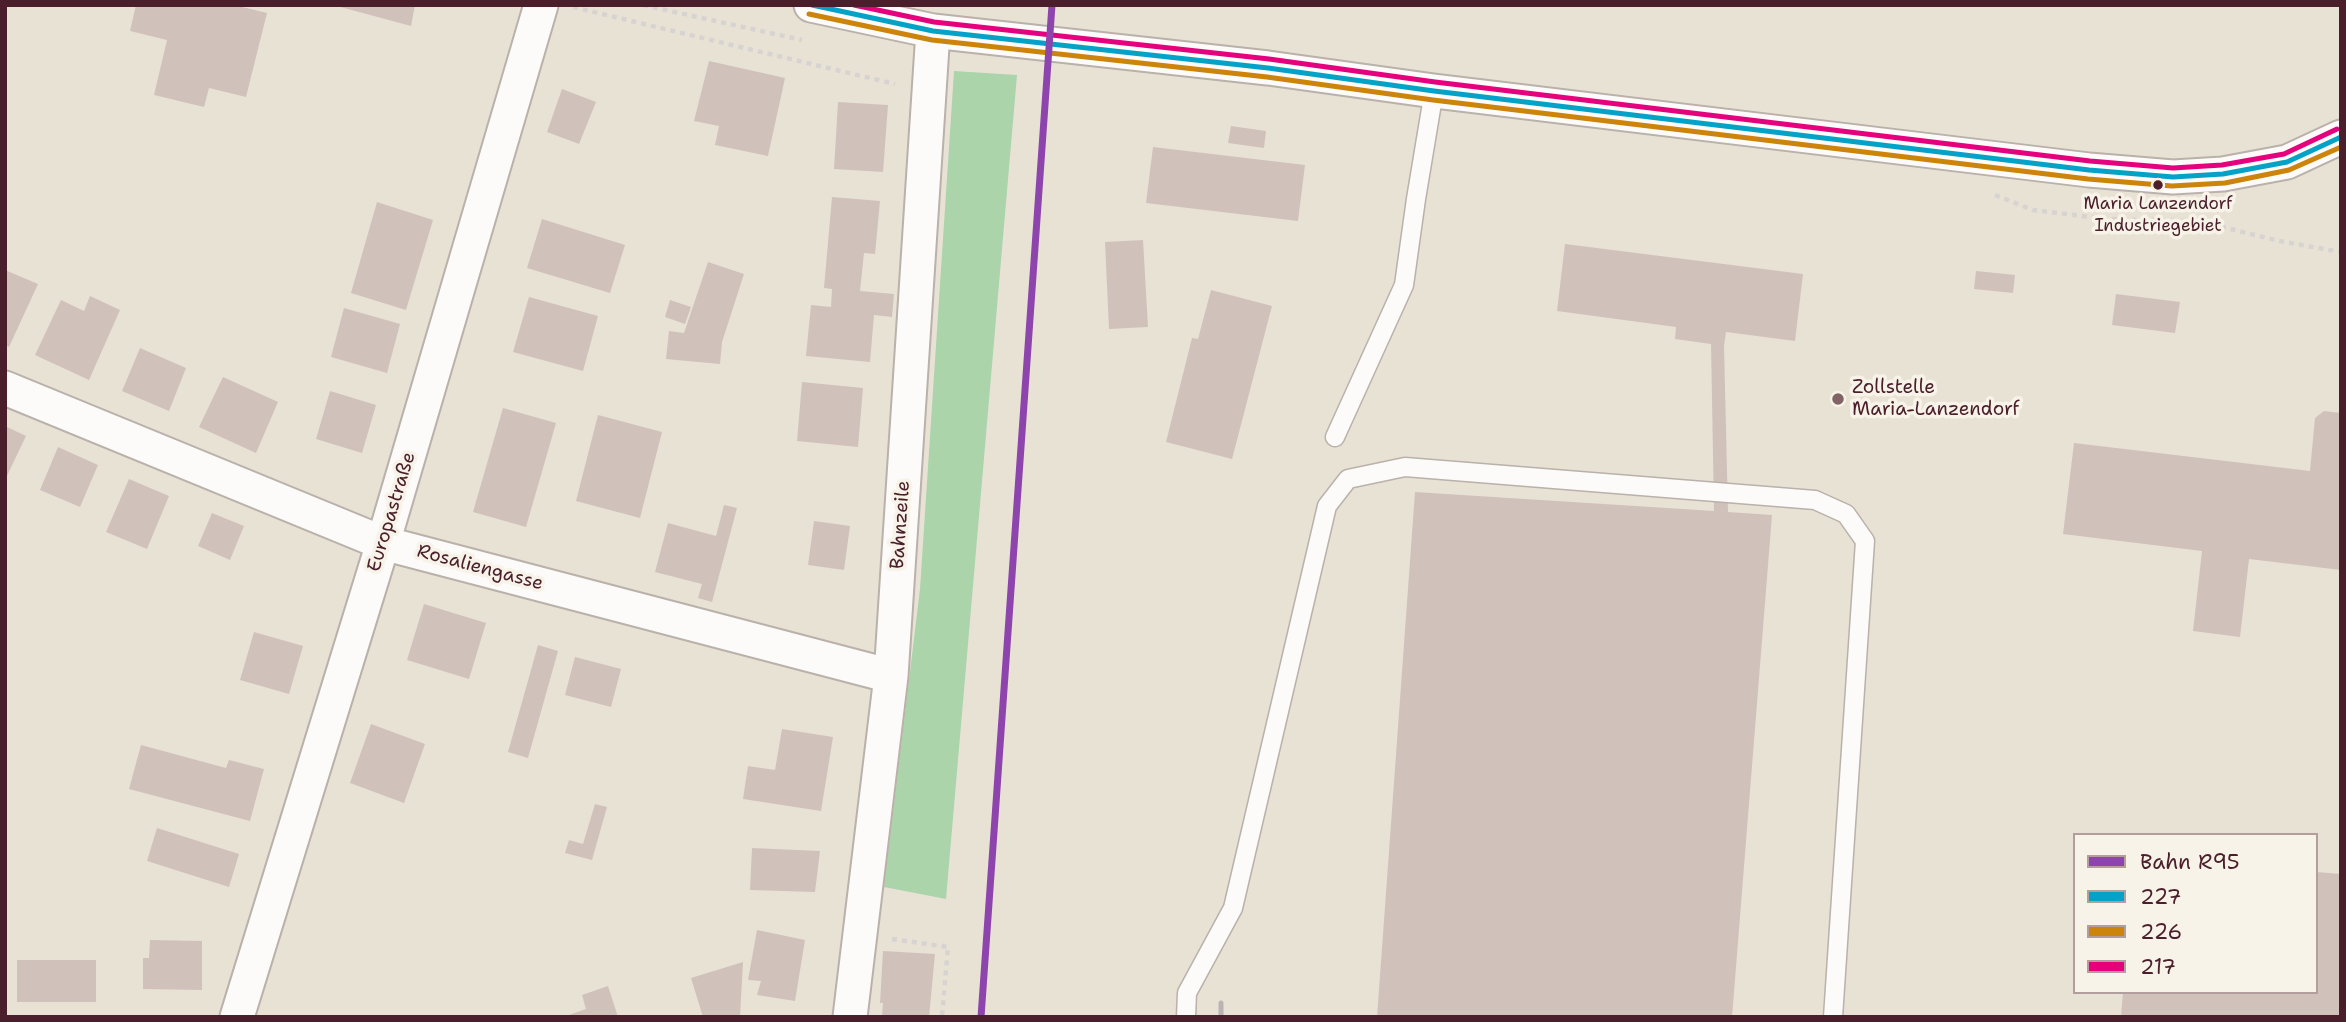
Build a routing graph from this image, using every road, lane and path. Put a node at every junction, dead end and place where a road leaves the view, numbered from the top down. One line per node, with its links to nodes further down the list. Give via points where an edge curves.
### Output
1 (541, 5): 14 (street, Europastraße)
2 (643, 5): 6 (path)
3 (811, 5): 5 (street)
4 (566, 6): 8 (path)
5 (933, 31): 7 (street); 8 (street, Bahnzeile)
6 (811, 42)
7 (1434, 90): 9 (street, via 2024,164 2173,177 2223,174 2287,162); 13 (lane, via 1404,285)
8 (930, 93): 15 (street, Bahnzeile)
9 (2341, 137)
10 (2198, 221): 11 (path)
11 (2341, 252)
12 (5, 388): 14 (street, Rosaliengasse)
13 (1335, 437)
14 (383, 543): 15 (street, Rosaliengasse); 17 (street, Europastraße)
15 (891, 676): 16 (street, Bahnzeile)
16 (859, 934): 18 (street, Bahnzeile); 19 (path, via 948,947)
17 (237, 1017)
18 (850, 1017)
19 (942, 1017)
20 (1186, 1017): 21 (lane, via 1187,993 1233,908 1326,506 1348,479 1405,467 1815,499 1846,514 1865,541)
21 (1833, 1017)

